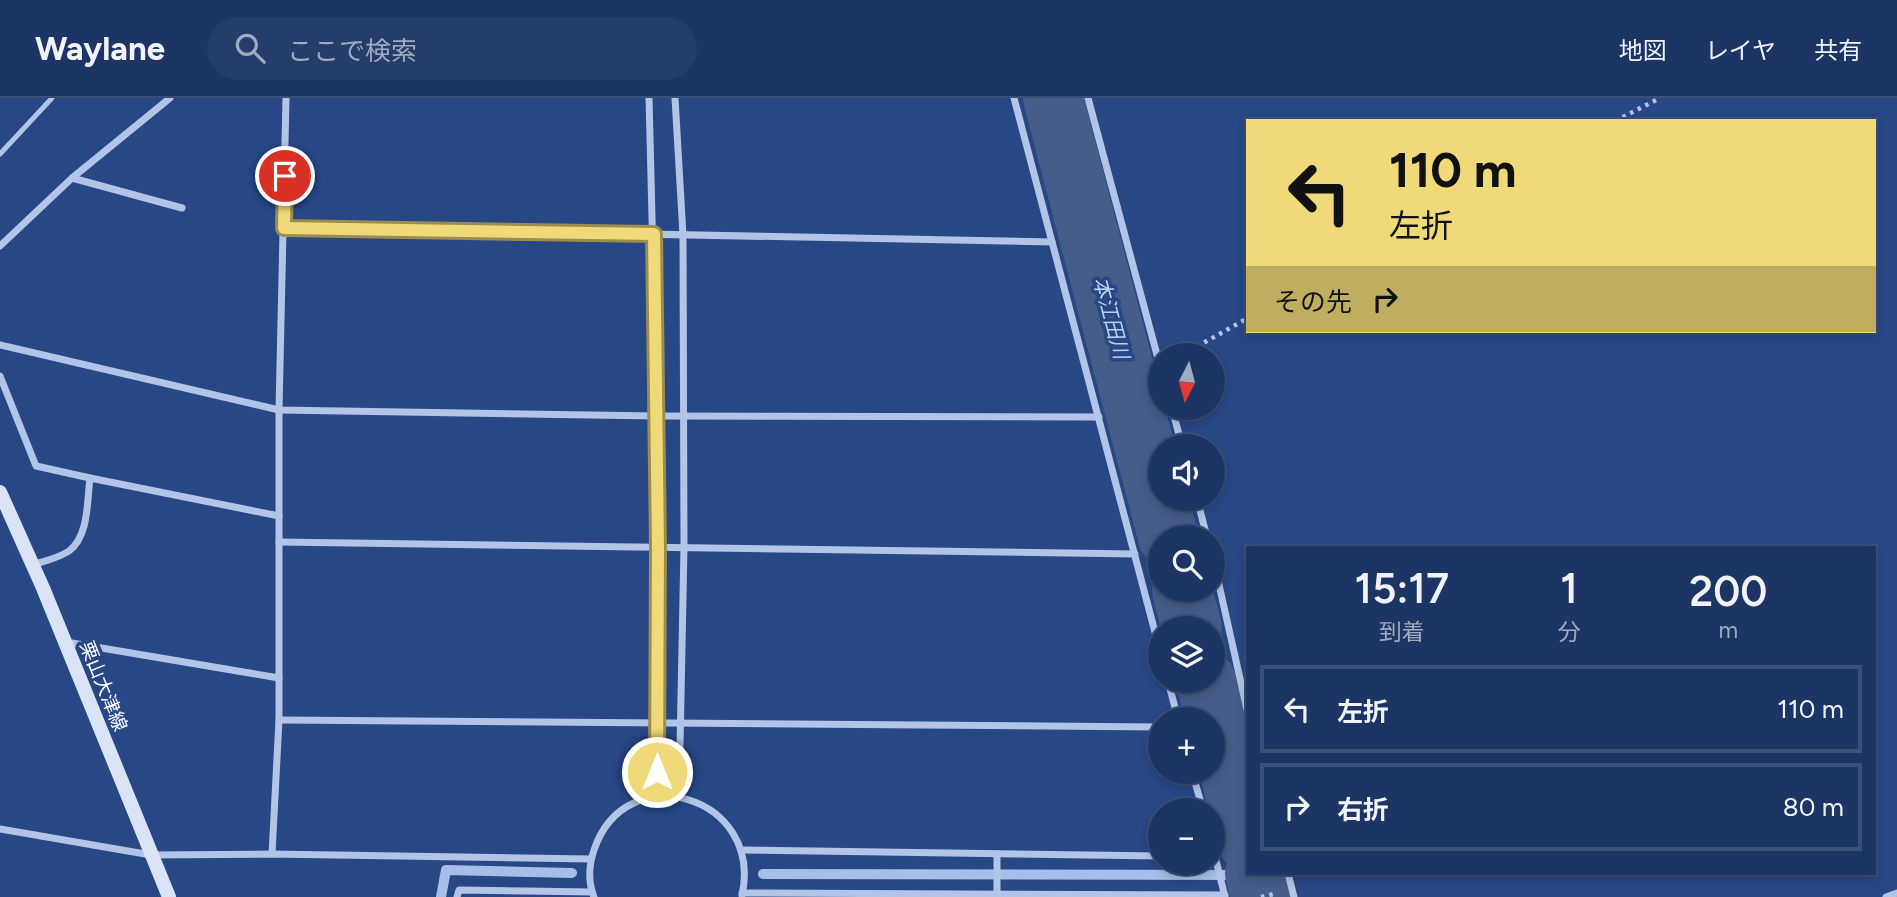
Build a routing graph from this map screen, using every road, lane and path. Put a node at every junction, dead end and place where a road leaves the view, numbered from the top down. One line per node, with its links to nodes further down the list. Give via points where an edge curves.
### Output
1 (52, 98): 10 (lane)
2 (170, 98): 11 (street)
3 (286, 98): 13 (street)
4 (649, 98): 14 (street)
5 (675, 98): 15 (street)
6 (1014, 98): 16 (street)
7 (1088, 98): 19 (street)
8 (1660, 98): 9 (path)
9 (1619, 119)
10 (0, 154)
11 (72, 178): 12 (street); 17 (street)
12 (182, 208)
13 (284, 228): 14 (street); 23 (street)
14 (654, 234): 15 (street); 24 (street)
15 (683, 235): 16 (street); 25 (street)
16 (1052, 242): 26 (street)
17 (0, 246)
18 (1246, 319): 20 (path)
19 (1154, 343)
20 (1203, 343)
21 (0, 345): 23 (street)
22 (0, 376): 27 (street, via 36,466)
23 (279, 410): 24 (street); 29 (street)
24 (657, 416): 25 (street); 31 (street)
25 (683, 416): 26 (street); 32 (street)
26 (1099, 417): 33 (street)
27 (90, 478): 29 (street); 34 (street, via 83,532 77,544 67,553)
28 (0, 492): 34 (main road, 栗山大津線)
29 (279, 516): 30 (street)
30 (279, 542): 31 (street); 38 (street)
31 (658, 547): 32 (street); 41 (street)
32 (684, 547): 33 (street); 42 (street)
33 (1135, 554): 36 (street)
34 (33, 565): 37 (main road, 栗山大津線)
35 (1223, 602): 39 (street)
36 (1151, 616)
37 (65, 642): 38 (street); 50 (main road, 栗山大津線)
38 (279, 678): 40 (street)
39 (1246, 705)
40 (279, 720): 41 (street); 49 (street)
41 (657, 723): 42 (street); 44 (street)
42 (681, 723): 43 (street); 45 (street)
43 (1148, 727)
44 (657, 796): 45 (street); 52 (street, via 634,803 614,817 599,836)
45 (679, 796): 47 (street, via 718,814)
46 (0, 829): 50 (street)
47 (741, 850): 48 (street); 59 (street, via 745,871)
48 (997, 853): 51 (street); 55 (street)
49 (272, 854): 50 (street); 52 (street)
50 (151, 855): 57 (main road, 栗山大津線)
51 (1148, 856)
52 (591, 859): 58 (street)
53 (1219, 875): 60 (street)
54 (1288, 875): 62 (street)
55 (997, 893): 59 (street); 60 (street)
56 (1897, 893): 63 (street)
57 (164, 894)
58 (593, 895): 61 (street, via 459,890)
59 (741, 895)
60 (1225, 896)
61 (457, 897)
62 (1294, 897)
63 (1886, 897)

